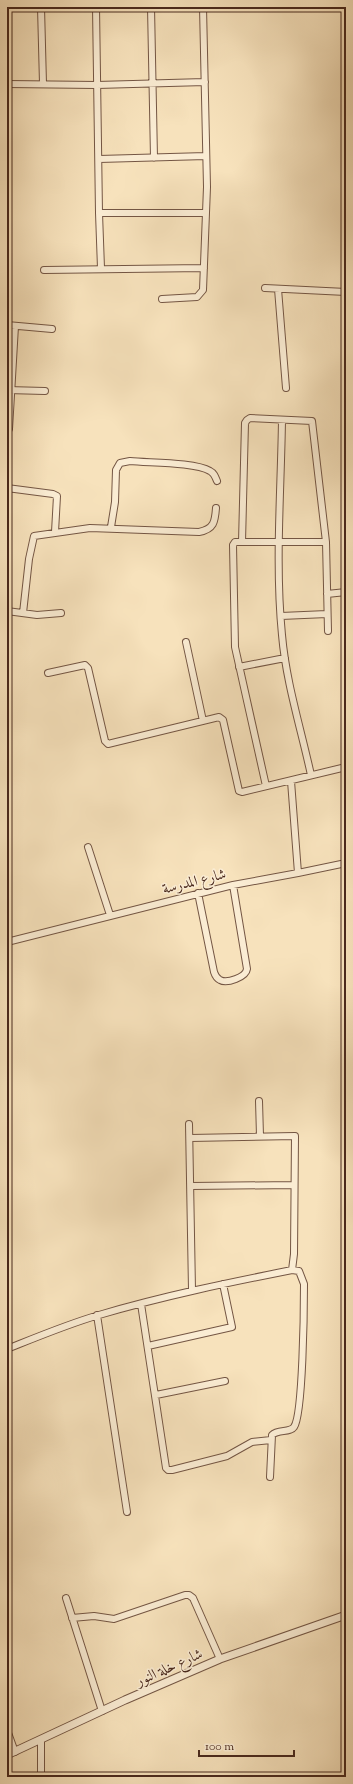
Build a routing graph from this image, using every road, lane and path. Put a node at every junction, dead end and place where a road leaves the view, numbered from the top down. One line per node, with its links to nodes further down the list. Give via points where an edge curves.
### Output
1 (41, 7): 8 (street)
2 (96, 7): 9 (street)
3 (151, 7): 6 (street)
4 (203, 7): 5 (street)
5 (205, 82): 6 (street); 10 (street)
6 (152, 83): 9 (street); 11 (street)
7 (7, 84): 8 (street)
8 (43, 84): 9 (street)
9 (97, 85): 12 (street)
10 (206, 156): 11 (street); 14 (street)
11 (154, 158): 12 (street)
12 (99, 159): 13 (street)
13 (99, 213): 14 (street); 15 (street)
14 (206, 213): 16 (street)
15 (101, 268): 16 (street); 17 (street)
16 (204, 268): 21 (street, via 201,295)
17 (44, 270)
18 (265, 288): 19 (street)
19 (278, 289): 20 (street); 25 (street)
20 (346, 292)
21 (162, 299)
22 (7, 326): 23 (street)
23 (15, 326): 24 (street); 26 (street)
24 (52, 330)
25 (286, 388)
26 (10, 390): 27 (street); 29 (street)
27 (45, 391)
28 (282, 420): 35 (street, via 250,418 245,423); 36 (street, via 308,420 314,425); 37 (street)
29 (7, 433)
30 (217, 480): 33 (street, via 210,470 194,466 130,461 120,463 116,470)
31 (7, 488): 34 (street, via 57,496)
32 (216, 508): 33 (street, via 215,523 211,528 199,532)
33 (111, 527): 34 (street)
34 (56, 532): 41 (street, via 39,534 32,540)
35 (242, 542): 37 (street); 48 (street, via 235,542 233,545 234,630)
36 (326, 542): 37 (street); 39 (street)
37 (280, 543): 44 (street)
38 (346, 592): 39 (street)
39 (327, 594): 43 (street)
40 (7, 611): 41 (street)
41 (23, 613): 42 (street)
42 (61, 613)
43 (327, 614): 44 (street); 45 (street)
44 (281, 616): 47 (street)
45 (328, 631)
46 (186, 642): 50 (street)
47 (285, 658): 48 (street); 52 (street)
48 (239, 667): 54 (street)
49 (48, 673): 50 (street, via 85,664 105,741 108,744)
50 (203, 721): 54 (street, via 215,717 223,720 238,791)
51 (346, 767): 52 (street)
52 (311, 775): 53 (street)
53 (291, 781): 54 (street); 57 (street)
54 (266, 786)
55 (88, 847): 60 (street)
56 (346, 863): 57 (street, شارع المدرسة)
57 (298, 873): 58 (street, شارع المدرسة)
58 (233, 885): 59 (street, شارع المدرسة); 59 (street, via 247,969 244,976 222,981 217,978)
59 (198, 894): 60 (street, شارع المدرسة)
60 (110, 915): 61 (street, شارع المدرسة)
61 (7, 942)
62 (259, 1100): 64 (street)
63 (189, 1124): 65 (street)
64 (260, 1136): 65 (street); 66 (street, via 296,1138)
65 (190, 1138): 67 (street)
66 (294, 1185): 67 (street); 68 (street)
67 (191, 1186): 70 (street)
68 (292, 1270): 69 (street); 77 (street, via 301,1272 304,1284 299,1405 295,1426 276,1432)
69 (223, 1284): 70 (street); 73 (street, via 232,1327)
70 (192, 1290): 71 (street)
71 (141, 1304): 72 (street); 73 (street)
72 (97, 1315): 74 (street); 79 (street)
73 (148, 1346): 76 (street)
74 (7, 1349)
75 (225, 1381): 76 (street)
76 (156, 1395): 77 (street, via 168,1470 228,1456 252,1442)
77 (271, 1440): 78 (street)
78 (270, 1477)
79 (127, 1512)
80 (66, 1598): 82 (street)
81 (346, 1615): 83 (street, شارع خلة النور)
82 (72, 1618): 83 (street, via 94,1616 114,1619 190,1595); 84 (street)
83 (220, 1659): 84 (street, شارع خلة النور)
84 (102, 1711): 86 (street, شارع خلة النور)
85 (7, 1730): 87 (street)
86 (41, 1740): 87 (street, شارع خلة النور); 89 (street)
87 (15, 1752): 88 (street, شارع خلة النور)
88 (7, 1755)
89 (42, 1777)

